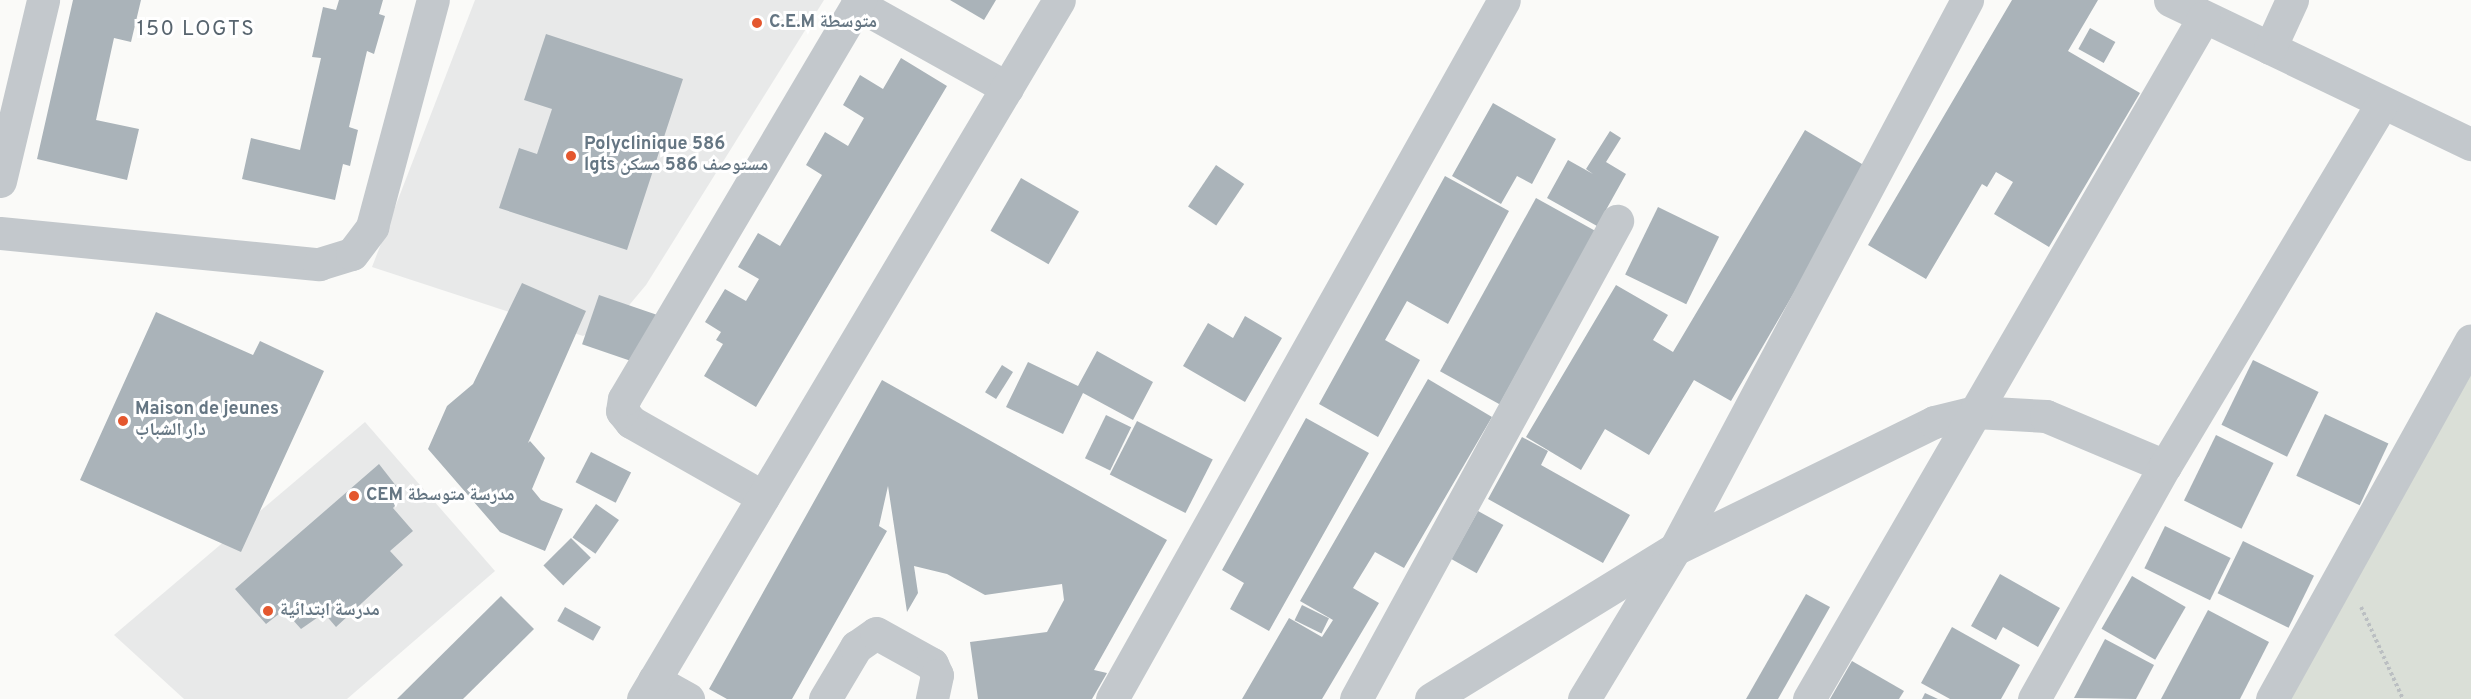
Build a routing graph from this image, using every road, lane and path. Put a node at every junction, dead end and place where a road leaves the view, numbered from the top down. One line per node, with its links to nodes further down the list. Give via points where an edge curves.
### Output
1 (43, 0): 14 (street)
2 (433, 0): 16 (street, via 372,227 352,254 319,264)
3 (1059, 0): 11 (street)
4 (1504, 0): 27 (street)
5 (1967, 0): 21 (street)
6 (2170, 0): 9 (street)
7 (2292, 0): 10 (street)
8 (858, 2): 11 (street); 20 (street, via 624,399 622,411 631,422)
9 (2204, 17): 10 (street); 18 (street)
10 (2270, 48): 12 (street)
11 (1007, 88): 20 (street)
12 (2382, 103): 13 (street); 19 (street)
13 (2468, 134)
14 (0, 182)
15 (1617, 221): 28 (street)
16 (0, 233)
17 (2471, 340): 22 (street)
18 (1975, 412): 19 (street, via 2046,416); 21 (street, via 1934,422 1894,439); 31 (street)
19 (2165, 466): 32 (street)
20 (764, 496): 23 (street)
21 (1675, 549): 29 (street); 30 (street)
22 (2343, 569): 33 (street); 34 (path)
23 (649, 689): 24 (street)
24 (688, 699)
25 (825, 699): 26 (street, via 856,647 876,633 932,664 937,675)
26 (932, 699)
27 (1112, 699)
28 (1356, 699)
29 (1431, 699)
30 (1584, 699)
31 (1809, 699)
32 (2034, 699)
33 (2272, 699)
34 (2403, 699)

